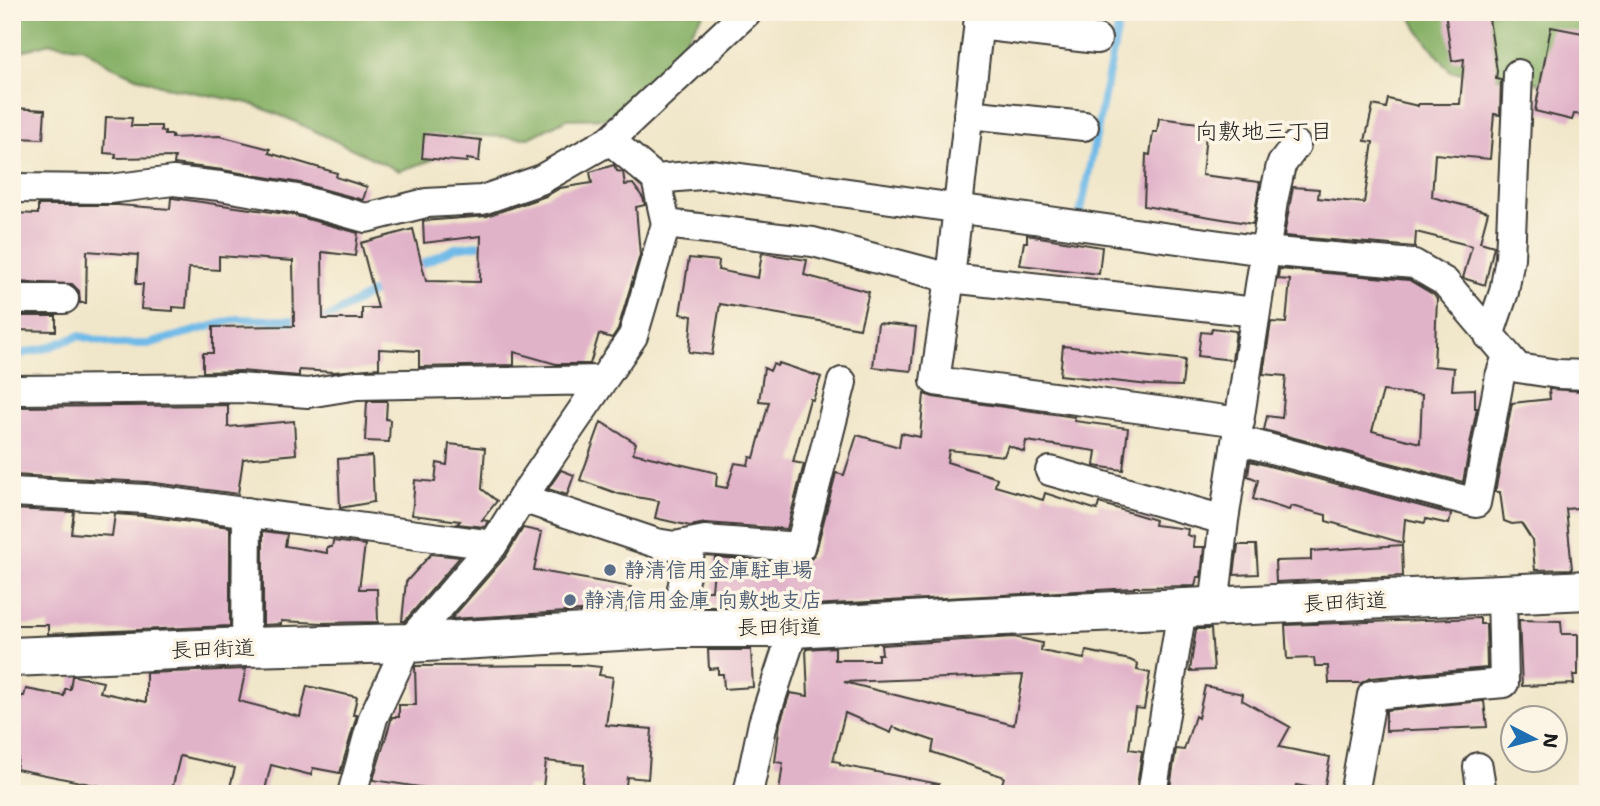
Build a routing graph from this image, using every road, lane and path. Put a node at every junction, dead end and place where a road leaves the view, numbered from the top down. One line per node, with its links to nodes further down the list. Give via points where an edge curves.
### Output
1 (747, 12): 7 (street)
2 (979, 19): 3 (street); 5 (street)
3 (1097, 39)
4 (1518, 74): 18 (street, via 1510,258)
5 (968, 114): 6 (street); 11 (street)
6 (1084, 127)
7 (610, 140): 9 (street); 10 (street, via 540,180 482,201 426,203 366,218 297,199 173,181 110,189)
8 (1296, 145): 13 (street, via 1280,165)
9 (656, 178): 11 (street, via 712,174); 12 (street)
10 (12, 188)
11 (956, 209): 13 (street); 14 (street)
12 (666, 224): 14 (street, via 813,242); 20 (street, via 633,336)
13 (1264, 251): 17 (street); 18 (street, via 1414,264 1445,282)
14 (950, 278): 17 (street); 23 (street, via 935,381)
15 (12, 299): 16 (street)
16 (64, 299)
17 (1256, 312): 23 (street)
18 (1498, 346): 19 (street, via 1518,368); 23 (street, via 1500,376 1476,503)
19 (1588, 374)
20 (603, 380): 22 (street, via 357,385 308,393 239,388); 26 (street)
21 (842, 382): 29 (street, via 800,547 705,540)
22 (12, 390)
23 (1239, 431): 28 (street)
24 (1050, 471): 28 (street)
25 (12, 492): 27 (street, via 146,499)
26 (522, 498): 29 (street, via 637,538 675,546); 30 (street)
27 (247, 513): 30 (street); 37 (street)
28 (1224, 520): 33 (street)
29 (692, 544): 34 (street)
30 (493, 545): 36 (street)
31 (1588, 590): 32 (main road, 長田街道)
32 (1502, 594): 33 (main road, 長田街道); 42 (street, via 1504,683 1372,695)
33 (1198, 609): 35 (main road, 長田街道); 41 (street)
34 (673, 628): 35 (main road, 長田街道); 36 (main road, 長田街道)
35 (794, 628): 40 (street, via 763,723)
36 (408, 643): 37 (main road, 長田街道); 39 (street, via 373,718)
37 (246, 647): 38 (main road, 長田街道)
38 (12, 657)
39 (352, 794)
40 (748, 794)
41 (1152, 794)
42 (1354, 794)

